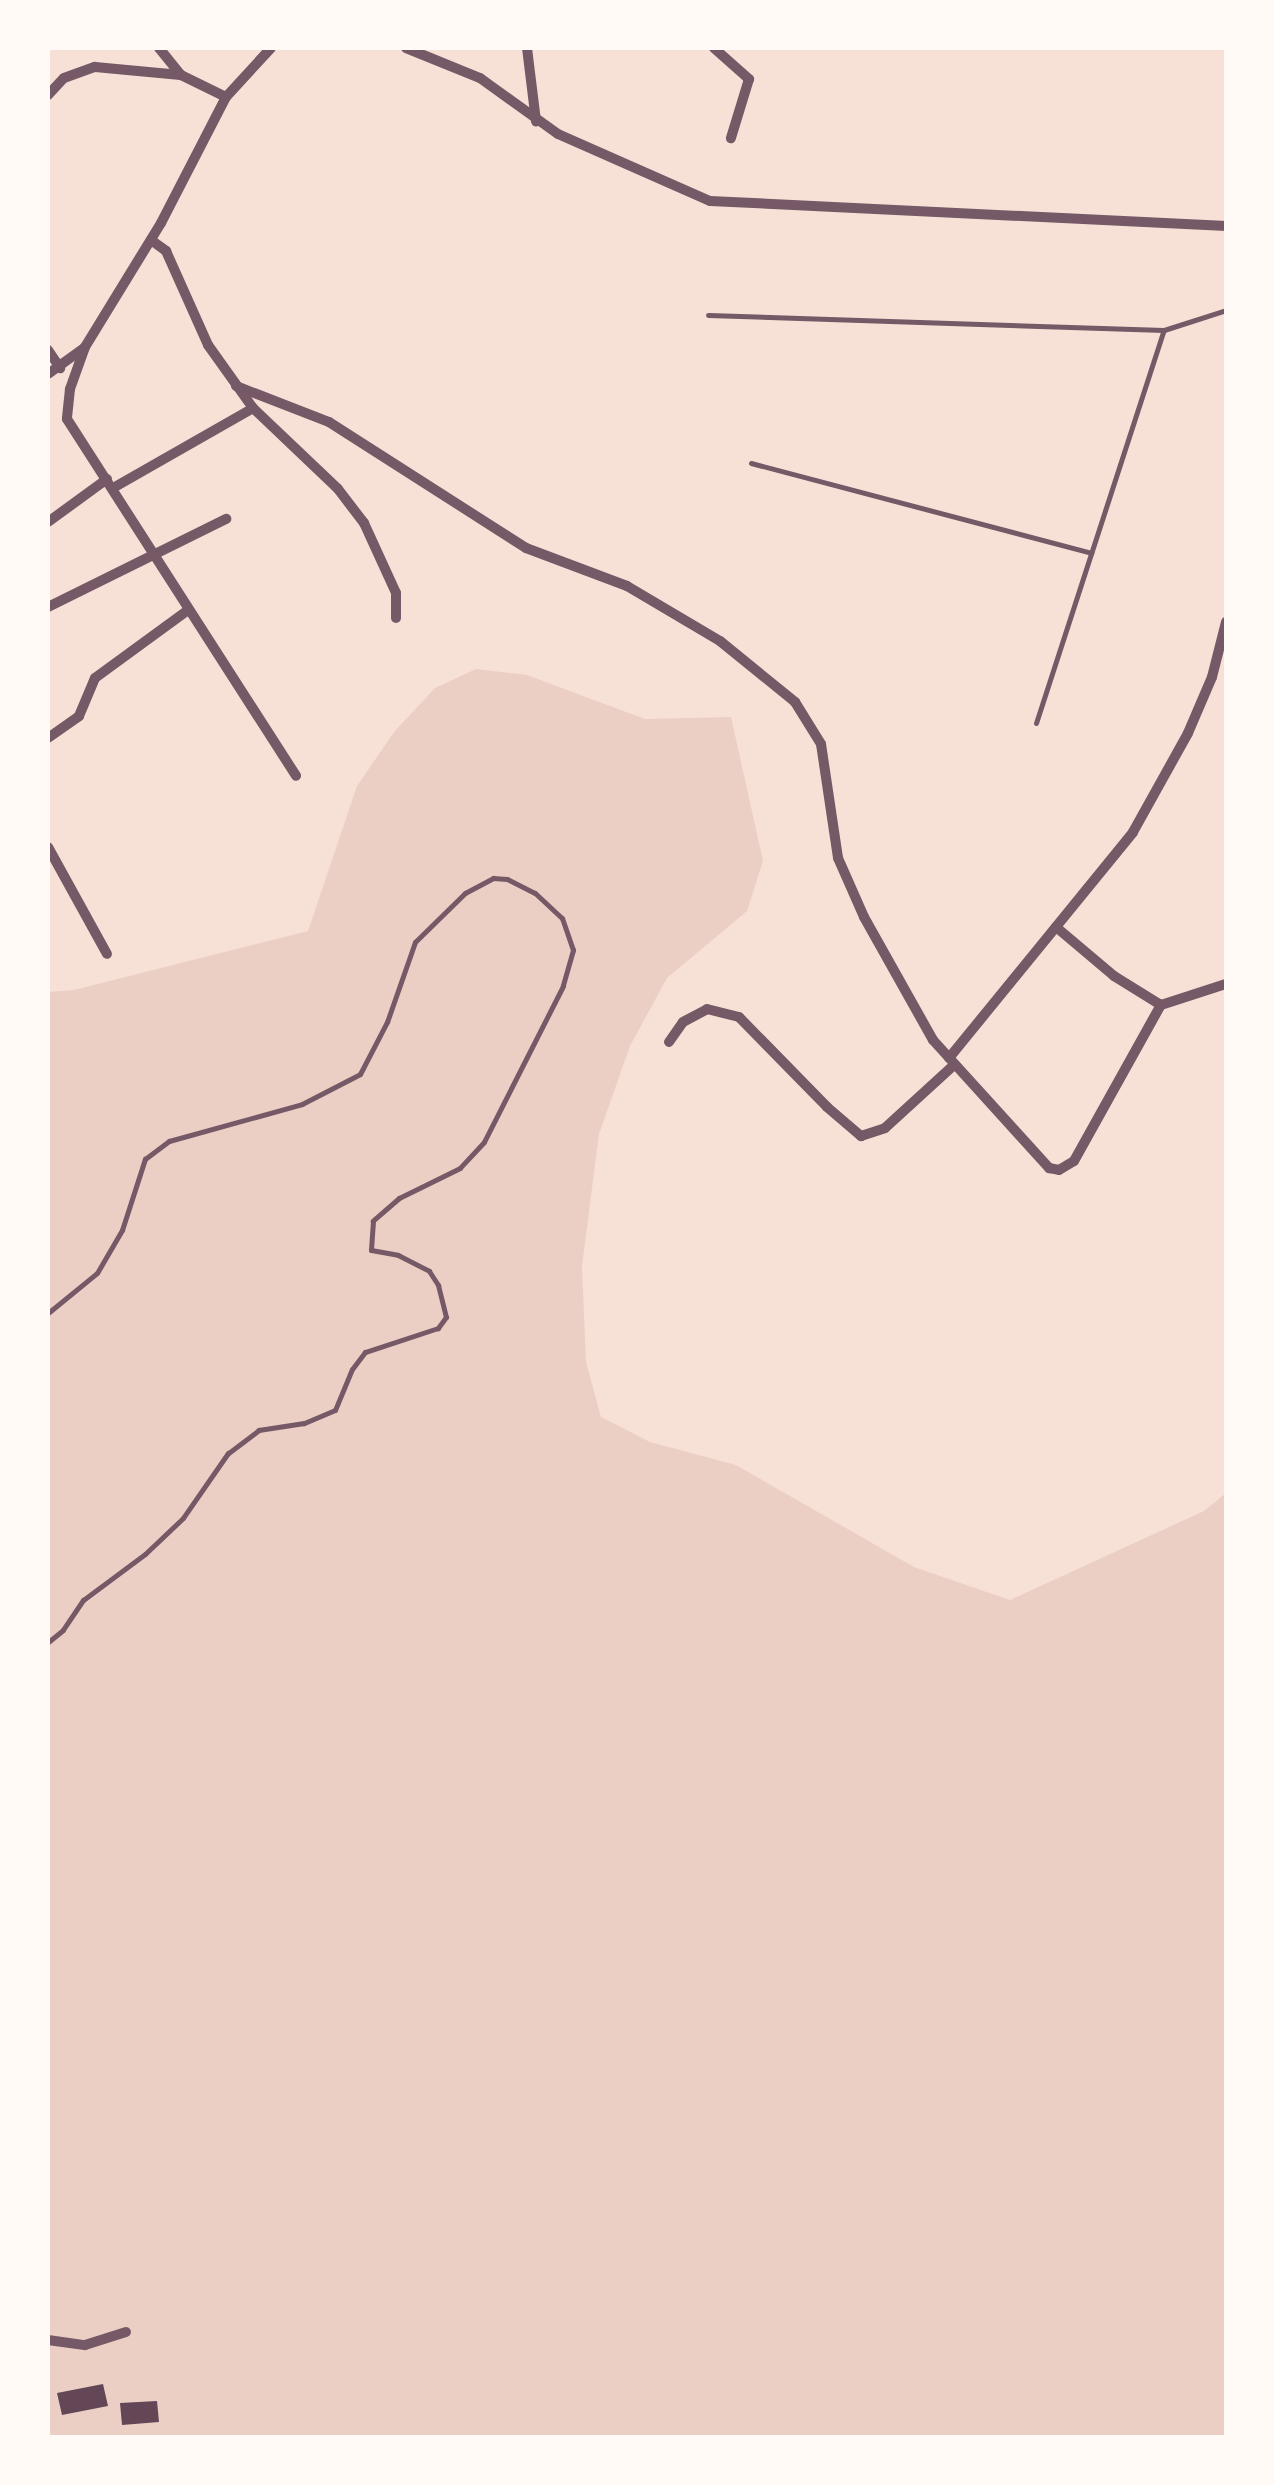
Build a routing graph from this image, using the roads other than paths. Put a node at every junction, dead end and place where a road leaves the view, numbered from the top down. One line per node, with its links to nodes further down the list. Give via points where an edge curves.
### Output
1 (158, 48): 6 (street)
2 (271, 48): 8 (street)
3 (406, 48): 9 (street, via 480,78)
4 (527, 48): 9 (street)
5 (714, 48): 10 (street, via 748,78)
6 (181, 75): 7 (street, via 80,69); 8 (street)
7 (48, 95)
8 (226, 97): 12 (street)
9 (536, 122): 11 (street, via 710,201)
10 (730, 138)
11 (1226, 226)
12 (151, 240): 16 (street); 20 (street, via 166,251 208,345)
13 (1226, 310): 15 (lane)
14 (708, 315): 15 (lane)
15 (1164, 330): 26 (lane)
16 (85, 348): 18 (street); 23 (street, via 67,419)
17 (48, 350): 18 (street)
18 (60, 368): 19 (street)
19 (48, 374)
20 (236, 386): 21 (street); 41 (street, via 329,422 526,548 626,586 720,641 795,702 821,744 838,858 933,1040)
21 (253, 408): 23 (street); 30 (street, via 364,523 396,593)
22 (751, 463): 26 (lane)
23 (110, 483): 25 (street); 27 (street)
24 (226, 519): 27 (street)
25 (48, 522)
26 (1091, 553): 32 (lane)
27 (155, 557): 28 (street); 29 (street)
28 (48, 606)
29 (187, 611): 33 (street, via 91,681 79,716); 34 (street)
30 (396, 618)
31 (1226, 622): 36 (street, via 1188,733 1133,832)
32 (1036, 723)
33 (48, 738)
34 (296, 776)
35 (48, 847): 37 (street)
36 (1056, 927): 39 (street); 41 (street)
37 (107, 954)
38 (1226, 984): 39 (street)
39 (1161, 1006): 41 (street, via 1074,1161 1058,1170 1049,1168)
40 (669, 1042): 41 (street, via 683,1022 707,1009 739,1017 862,1136 885,1128)
41 (952, 1062)
42 (48, 1313): 43 (lane, via 97,1273 122,1230 145,1160 169,1141 302,1104 360,1074 416,942 466,893 494,878 507,879 562,918 573,950 564,986 484,1142 460,1168 398,1198 373,1221 371,1250 429,1271 446,1317 438,1328 365,1352 335,1410 259,1430 228,1452 174,1528 83,1600)
43 (48, 1642)
44 (126, 2332): 45 (street, via 85,2345)
45 (48, 2340)

